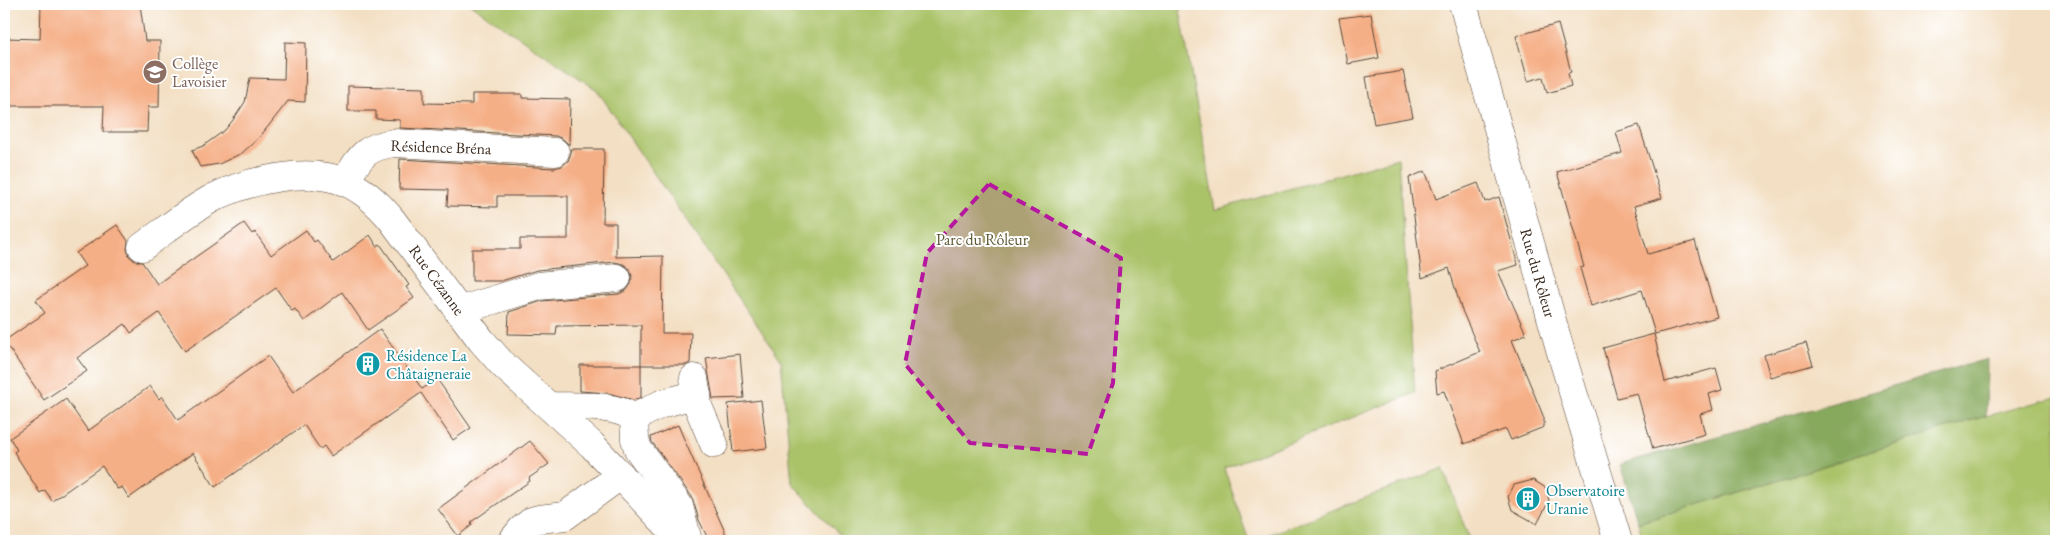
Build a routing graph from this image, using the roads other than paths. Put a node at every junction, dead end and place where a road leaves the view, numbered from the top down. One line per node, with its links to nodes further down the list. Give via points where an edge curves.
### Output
1 (1463, 4): 14 (street, Rue du Rôleur)
2 (555, 152): 3 (street, Résidence Bréna, via 394,143 366,151)
3 (345, 182): 4 (street, Rue Cézanne, via 309,176 246,184 200,206); 6 (street, Rue Cézanne, via 380,206)
4 (142, 247)
5 (617, 278): 6 (street, via 539,286)
6 (458, 311): 7 (street, Rue Cézanne, via 503,365)
7 (550, 406): 8 (street, via 614,409); 10 (street, Rue Cézanne)
8 (634, 418): 9 (street, via 695,386 701,414); 13 (street, via 638,449 679,506)
9 (714, 444)
10 (621, 475): 11 (street, via 565,516 532,522); 12 (street, Rue Cézanne)
11 (512, 541)
12 (682, 541)
13 (688, 541)
14 (1618, 541)

